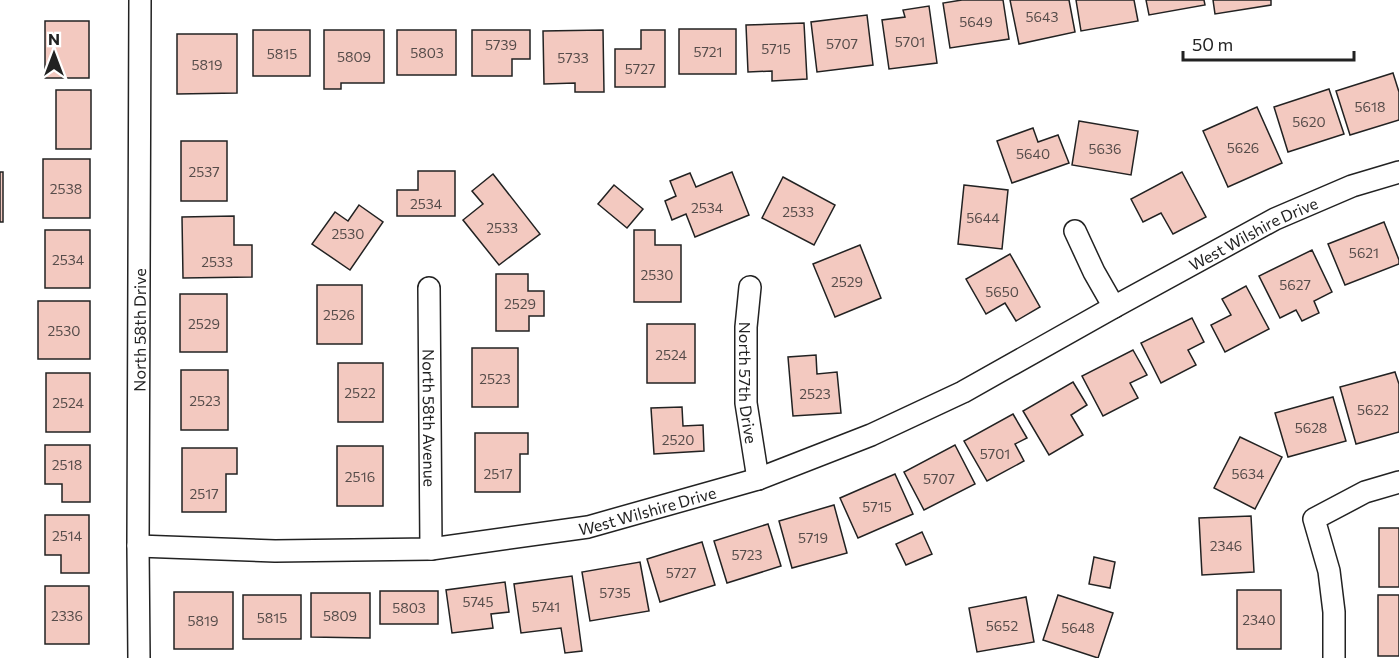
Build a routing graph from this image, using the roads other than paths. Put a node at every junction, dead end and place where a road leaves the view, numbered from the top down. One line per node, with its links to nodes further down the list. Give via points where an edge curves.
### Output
1 (140, 0): 9 (street, North 58th Drive)
2 (1399, 172): 6 (street, West Wilshire Drive, via 1352,186 1275,219)
3 (1075, 231): 6 (street)
4 (750, 287): 7 (street, North 57th Drive, via 746,403)
5 (429, 288): 10 (street, North 58th Avenue)
6 (1114, 307): 7 (street, West Wilshire Drive, via 963,392 872,435)
7 (758, 479): 10 (street, West Wilshire Drive, via 588,527)
8 (1399, 482): 12 (street, via 1365,492 1314,519 1329,572)
9 (138, 546): 10 (street, West Wilshire Drive); 11 (street, North 58th Drive)
10 (432, 549)
11 (139, 658)
12 (1334, 658)

